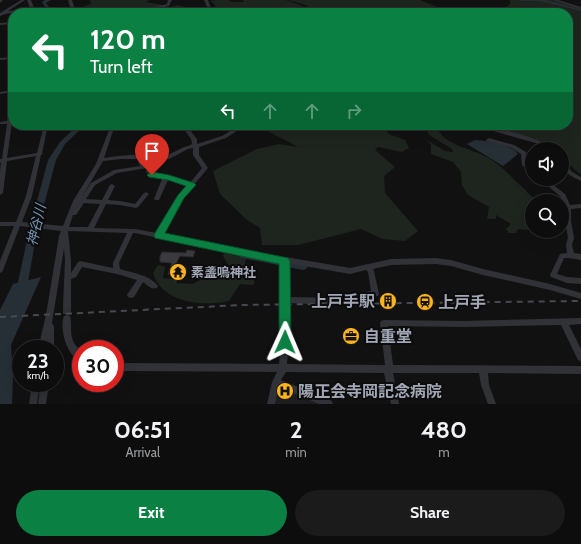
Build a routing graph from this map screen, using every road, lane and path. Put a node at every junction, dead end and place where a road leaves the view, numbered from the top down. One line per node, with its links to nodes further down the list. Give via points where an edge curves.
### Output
1 (170, 0): 5 (street, via 168,5)
2 (555, 0): 6 (street)
3 (24, 1): 4 (street)
4 (11, 8)
5 (155, 8)
6 (581, 8)
7 (8, 128): 18 (street)
8 (45, 130): 16 (street)
9 (111, 130): 17 (street)
10 (188, 130): 15 (street, via 194,139)
11 (236, 130): 15 (street, via 224,137)
12 (495, 130): 14 (street)
13 (489, 140): 19 (street, via 521,150 524,153)
14 (537, 142)
15 (194, 146): 20 (street, via 167,158 154,159); 25 (street, via 196,155 205,168)
16 (40, 154): 18 (street); 38 (street)
17 (100, 160): 21 (street, via 138,157); 36 (street)
18 (2, 161): 28 (street)
19 (525, 165)
20 (150, 166): 21 (street); 23 (street, via 149,172 152,175)
21 (143, 167): 32 (street, via 116,171 93,184)
22 (569, 172): 24 (street)
23 (166, 177): 25 (street); 31 (street)
24 (581, 179)
25 (191, 185): 43 (street, via 181,197)
26 (112, 186): 33 (street)
27 (551, 186): 30 (street)
28 (0, 193)
29 (146, 194): 33 (street, via 136,206)
30 (561, 194)
31 (157, 199)
32 (82, 201): 33 (street); 36 (street, via 74,213)
33 (103, 202): 41 (street)
34 (581, 206): 35 (street)
35 (569, 207)
36 (70, 214): 40 (street)
37 (0, 224): 38 (street)
38 (21, 224): 40 (street); 48 (street)
39 (569, 227): 44 (street)
40 (65, 229): 41 (street); 50 (street); 61 (street)
41 (90, 230): 42 (street)
42 (131, 231): 43 (street); 49 (street, via 116,262)
43 (159, 236): 46 (street)
44 (571, 256): 45 (street); 52 (street, via 562,256 553,275 566,280)
45 (581, 257)
46 (284, 263): 47 (street, via 350,271); 56 (street)
47 (368, 267): 55 (street, via 391,262 422,260 450,263); 56 (street, via 375,294 362,294 363,297 360,298 336,301)
48 (0, 270)
49 (116, 271): 50 (street, via 80,264 74,275); 51 (street)
50 (68, 277): 57 (street)
51 (142, 278): 53 (street); 54 (street)
52 (581, 281)
53 (154, 286)
54 (131, 295)
55 (581, 296)
56 (284, 300): 67 (street, via 286,329)
57 (68, 306)
58 (67, 318): 64 (street, via 68,341)
59 (563, 321): 60 (street); 65 (street); 68 (street, via 384,323 390,365)
60 (581, 322)
61 (48, 324): 62 (street); 63 (street)
62 (44, 340)
63 (50, 340)
64 (72, 347)
65 (581, 358)
66 (124, 367): 67 (street)
67 (283, 369): 68 (street); 71 (street)
68 (388, 370): 69 (street); 78 (street)
69 (483, 370): 70 (street); 79 (street)
70 (581, 370)
71 (276, 382): 76 (street); 77 (street)
72 (35, 392): 74 (street)
73 (44, 392): 75 (street)
74 (33, 404)
75 (42, 404)
76 (270, 404)
77 (329, 404)
78 (395, 404)
79 (492, 404)

